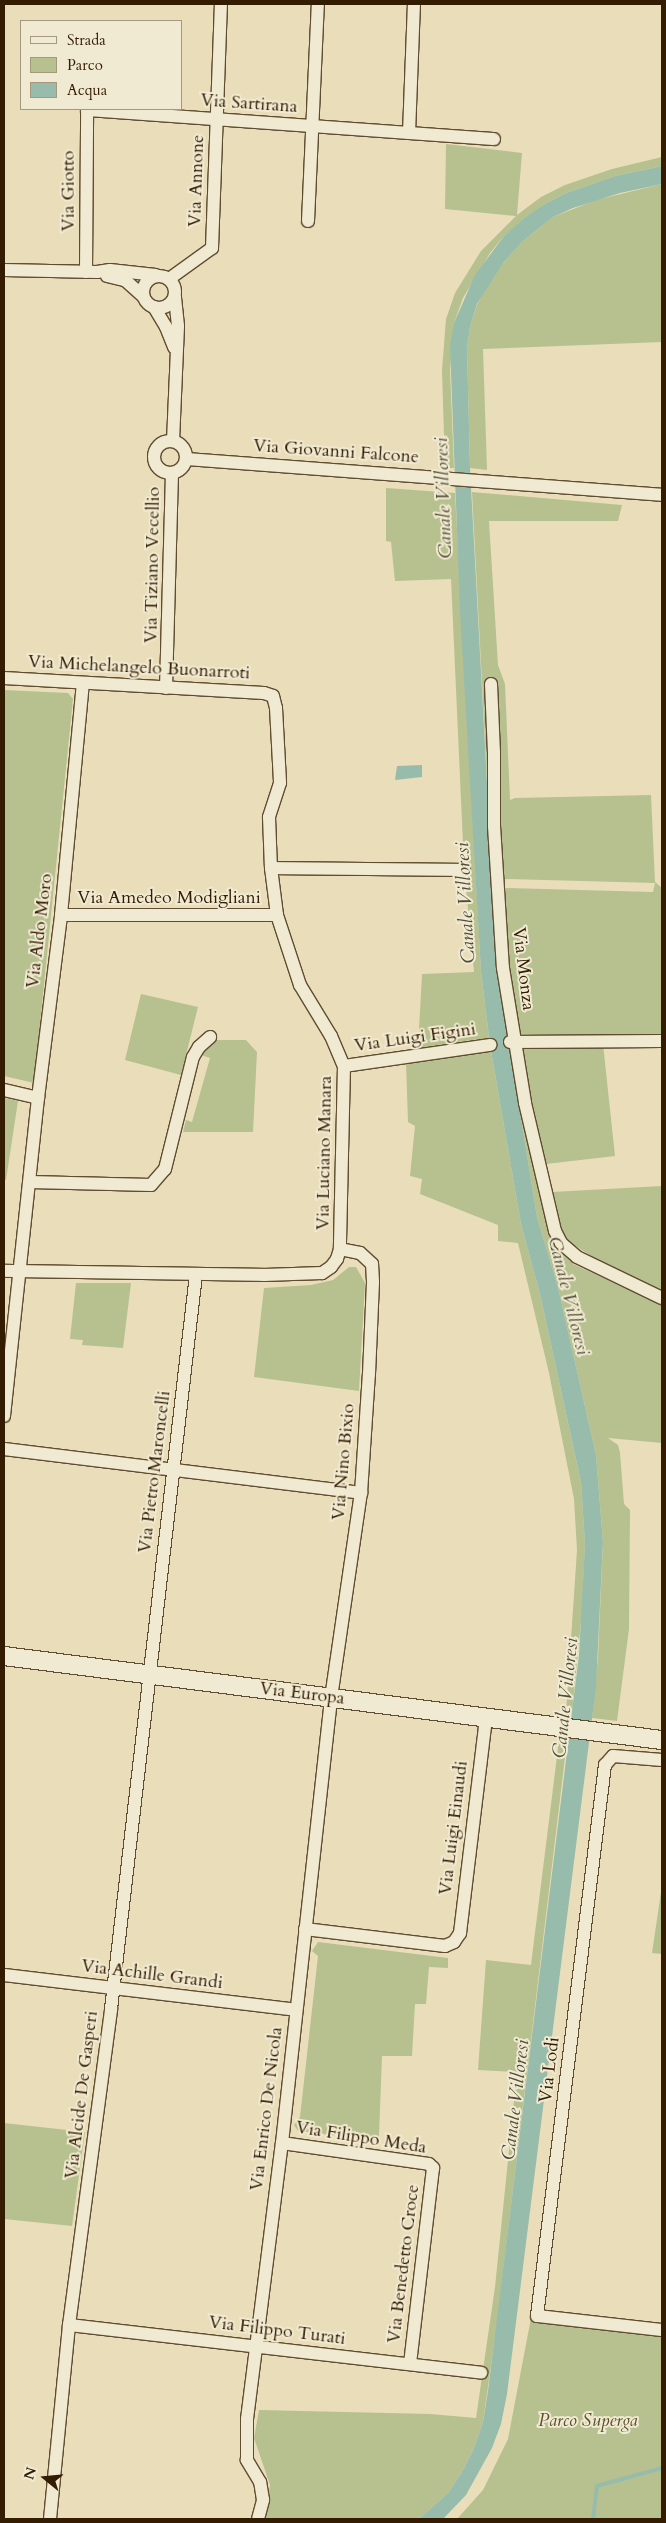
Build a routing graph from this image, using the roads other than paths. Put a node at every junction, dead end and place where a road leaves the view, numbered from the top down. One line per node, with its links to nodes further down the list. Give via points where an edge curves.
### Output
1 (221, 4): 5 (street, Via Annone)
2 (318, 4): 6 (street)
3 (414, 4): 7 (street)
4 (87, 110): 5 (street, Via Sartirana); 11 (street, Via Giotto)
5 (217, 119): 6 (street, Via Sartirana); 13 (street, Via Annone, via 212,248)
6 (312, 125): 7 (street, Via Sartirana); 9 (street)
7 (409, 133): 8 (street, Via Sartirana)
8 (494, 139)
9 (308, 221)
10 (4, 270): 11 (street)
11 (92, 272): 12 (street, via 110,270); 14 (street, via 125,280)
12 (156, 276): 13 (street); 14 (street, via 147,281)
13 (169, 279): 15 (street, via 175,287)
14 (143, 296): 16 (street)
15 (175, 297): 16 (street, via 168,305); 17 (street, via 178,326)
16 (154, 307): 17 (street)
17 (175, 349): 18 (street)
18 (173, 441): 19 (street, via 182,445); 20 (street, Via Tiziano Vecellio, via 160,444 154,456 159,469)
19 (186, 458): 20 (street, Via Tiziano Vecellio, via 182,468); 21 (street, Via Giovanni Falcone)
20 (172, 473): 25 (street, Via Tiziano Vecellio)
21 (662, 495)
22 (4, 678): 23 (street, Via Michelangelo Buonarroti)
23 (83, 684): 25 (street, Via Michelangelo Buonarroti); 29 (street, Via Aldo Moro)
24 (491, 684): 33 (street, Via Monza, via 494,826 501,942)
25 (166, 688): 26 (street, Via Michelangelo Buonarroti)
26 (272, 696): 27 (street, Via Luciano Manara, via 276,708 280,783 269,817)
27 (271, 868): 28 (street); 30 (street, Via Luciano Manara)
28 (464, 870)
29 (61, 915): 30 (street, Via Amedeo Modigliani); 37 (street, Via Aldo Moro)
30 (277, 915): 35 (street, Via Luciano Manara, via 300,985 331,1036)
31 (210, 1036): 38 (street, via 192,1057 165,1170 152,1185)
32 (662, 1041): 33 (street)
33 (512, 1042): 43 (street, Via Monza, via 556,1232 567,1250)
34 (490, 1045): 35 (street, Via Luigi Figini)
35 (344, 1066): 39 (street, Via Luciano Manara)
36 (4, 1090): 37 (street)
37 (38, 1098): 38 (street, Via Aldo Moro)
38 (30, 1182): 41 (street, Via Aldo Moro)
39 (340, 1249): 42 (street, Via Luciano Manara, via 337,1259 322,1273); 47 (street, Via Nino Bixio, via 360,1253 372,1264)
40 (4, 1271): 41 (street, Via Luciano Manara)
41 (20, 1271): 42 (street, Via Luciano Manara); 44 (street, Via Aldo Moro)
42 (196, 1274): 46 (street, Via Pietro Maroncelli)
43 (662, 1298)
44 (4, 1416)
45 (4, 1449): 46 (street)
46 (172, 1469): 47 (street); 49 (street, Via Pietro Maroncelli)
47 (360, 1493): 50 (street, Via Nino Bixio)
48 (4, 1656): 49 (street, Via Europa)
49 (149, 1675): 50 (street, Via Europa); 56 (street, Via Alcide De Gasperi)
50 (331, 1698): 51 (street, Via Europa); 54 (street, Via Enrico De Nicola)
51 (486, 1718): 52 (street, Via Europa); 54 (street, Via Luigi Einaudi, via 460,1933 454,1942 445,1946)
52 (662, 1740)
53 (662, 1760): 61 (street, Via Lodi, via 613,1756 605,1765 537,2316)
54 (305, 1928): 57 (street, Via Enrico De Nicola)
55 (4, 1975): 56 (street, Via Achille Grandi)
56 (112, 1988): 57 (street, Via Achille Grandi); 60 (street, Via Alcide De Gasperi)
57 (296, 2010): 58 (street, Via Enrico De Nicola)
58 (282, 2143): 59 (street, Via Filippo Meda, via 429,2164); 62 (street, Via Enrico De Nicola)
59 (433, 2168): 63 (street, Via Benedetto Croce)
60 (69, 2325): 62 (street, Via Filippo Turati); 65 (street, Via Alcide De Gasperi)
61 (662, 2330)
62 (255, 2345): 63 (street, Via Filippo Turati); 66 (street, Via Enrico De Nicola, via 247,2419 247,2460 260,2482 262,2500)
63 (410, 2364): 64 (street, Via Filippo Turati)
64 (481, 2373)
65 (50, 2519)
66 (258, 2519)

